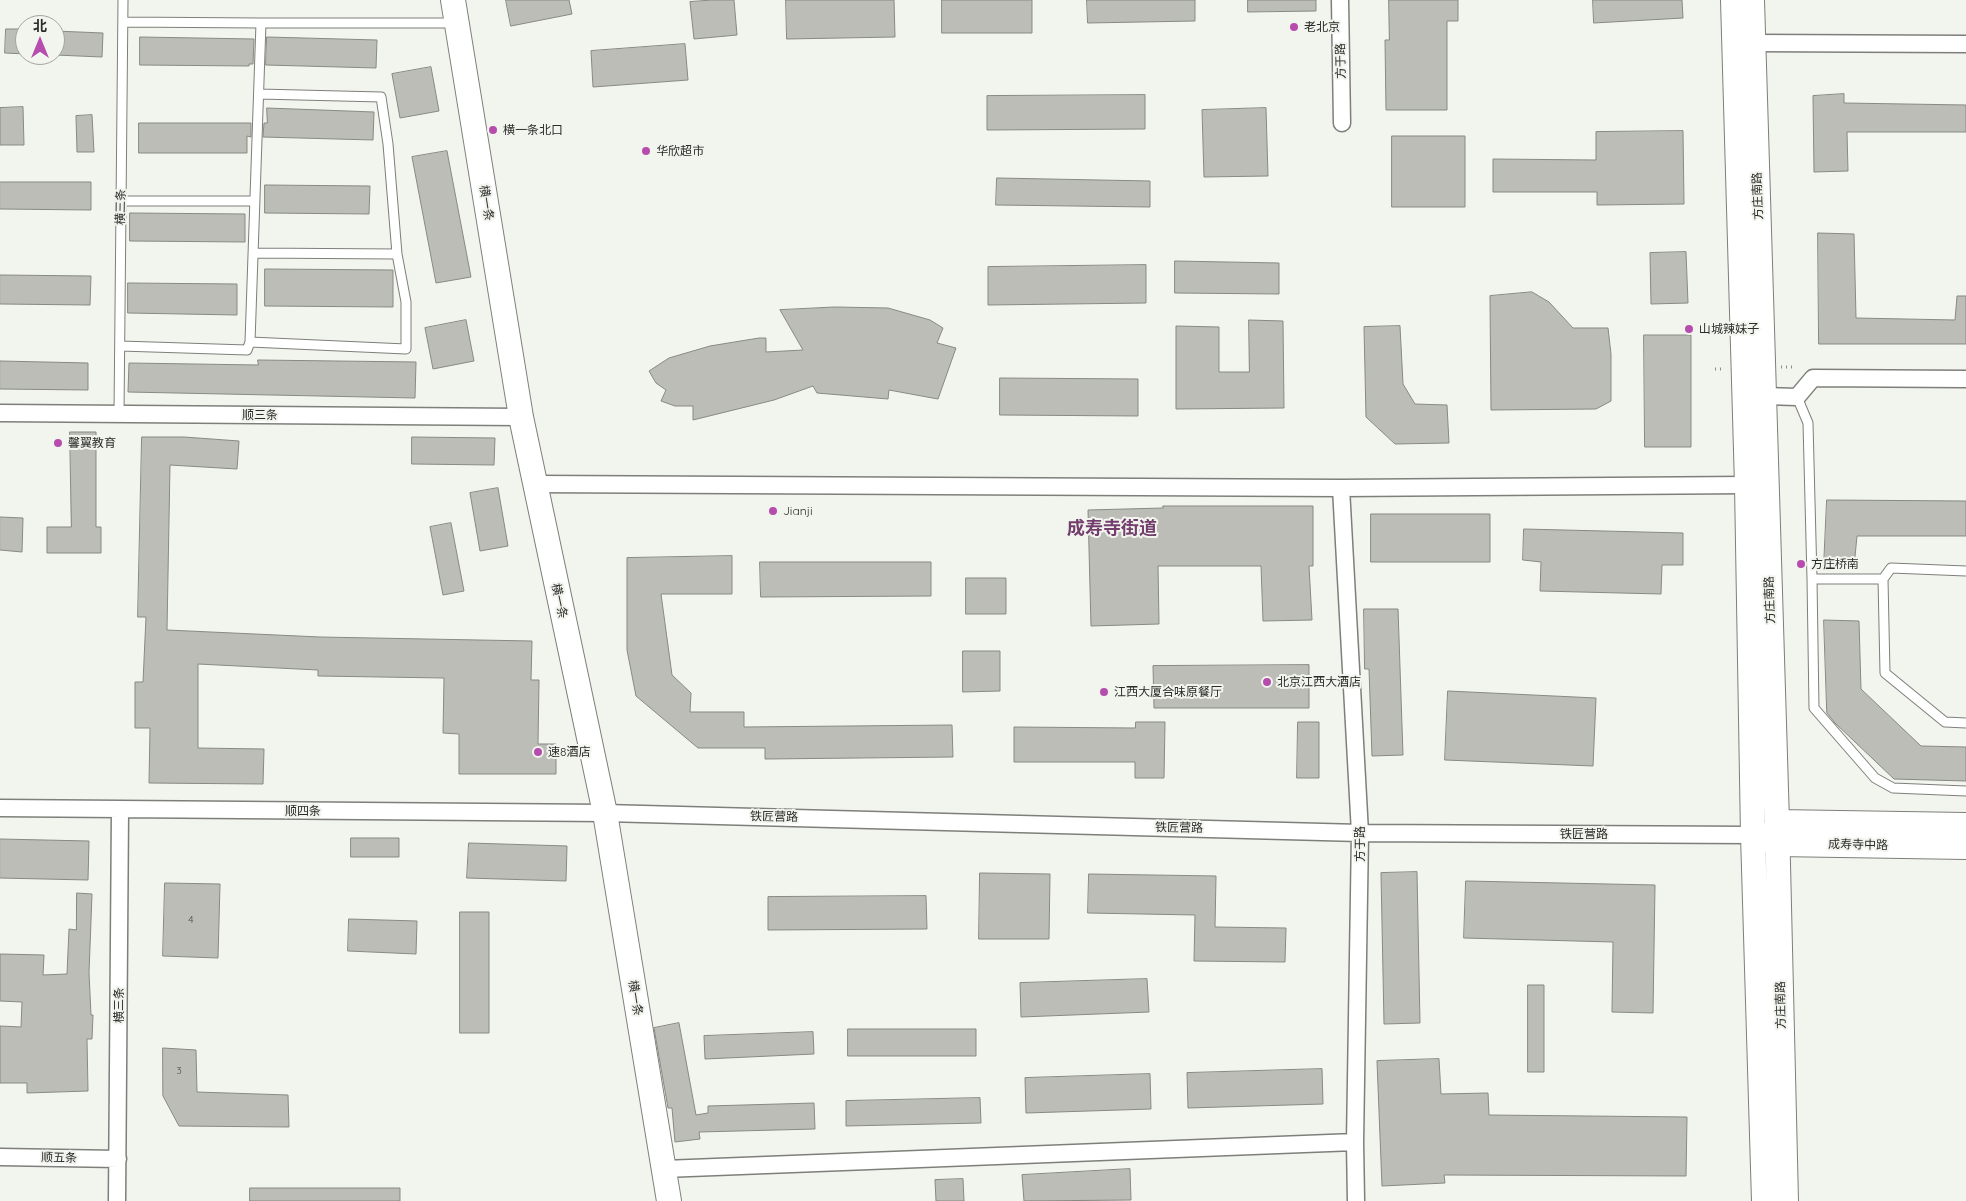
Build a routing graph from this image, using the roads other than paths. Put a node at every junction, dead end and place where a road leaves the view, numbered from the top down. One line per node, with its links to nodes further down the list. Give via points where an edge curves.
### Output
1 (123, 0): 6 (lane, 横三条)
2 (453, 0): 8 (main road, 横一条)
3 (1340, 0): 12 (street, 方于路)
4 (1733, 0): 26 (main road, 方庄南路)
5 (1752, 0): 9 (main road, 方庄南路)
6 (123, 22): 7 (lane); 13 (lane, 横三条)
7 (261, 24): 8 (lane); 11 (lane)
8 (457, 24): 24 (main road, 横一条)
9 (1753, 43): 10 (street); 20 (main road, 方庄南路)
10 (1966, 44)
11 (259, 94): 14 (lane); 16 (lane, via 381,96)
12 (1342, 123)
13 (121, 201): 14 (lane); 18 (lane, 横三条)
14 (255, 201): 15 (lane)
15 (253, 253): 16 (lane); 17 (lane)
16 (397, 254): 17 (lane, via 406,302 406,349)
17 (250, 342): 18 (lane, via 247,350)
18 (120, 346): 23 (lane, 横三条)
19 (1966, 380): 21 (street, via 1813,378)
20 (1764, 396): 21 (street); 38 (main road, 方庄南路)
21 (1797, 397): 29 (lane, via 1808,423)
22 (0, 413): 23 (street, 顺三条)
23 (119, 414): 24 (street, 顺三条)
24 (521, 417): 25 (main road, 横一条)
25 (534, 484): 27 (street); 35 (main road, 横一条)
26 (1747, 485): 27 (street); 39 (main road, 方庄南路)
27 (1341, 488): 37 (street, 方于路)
28 (1966, 570): 30 (lane, via 1891,568)
29 (1812, 579): 30 (lane); 32 (lane, via 1814,708 1875,778 1892,788)
30 (1884, 579): 31 (lane, via 1886,673 1946,722)
31 (1966, 723)
32 (1966, 791)
33 (0, 808): 34 (street, 顺四条)
34 (120, 810): 35 (street, 顺四条); 43 (street, 横三条)
35 (605, 813): 37 (street, 铁匠营路); 44 (main road, 横一条)
36 (1966, 825): 38 (main road, 成寿寺中路)
37 (1360, 833): 39 (street, 铁匠营路); 41 (street, 方于路)
38 (1777, 833): 39 (main road, 成寿寺中路); 40 (main road, 成寿寺中路); 49 (main road, 方庄南路)
39 (1752, 835): 48 (main road, 方庄南路)
40 (1966, 847)
41 (1355, 1142): 44 (street); 47 (street, 方于路)
42 (0, 1157): 43 (street, 顺五条)
43 (118, 1159): 45 (street, 横三条)
44 (664, 1169): 46 (main road, 横一条)
45 (117, 1201)
46 (669, 1201)
47 (1356, 1201)
48 (1764, 1201)
49 (1786, 1201)

